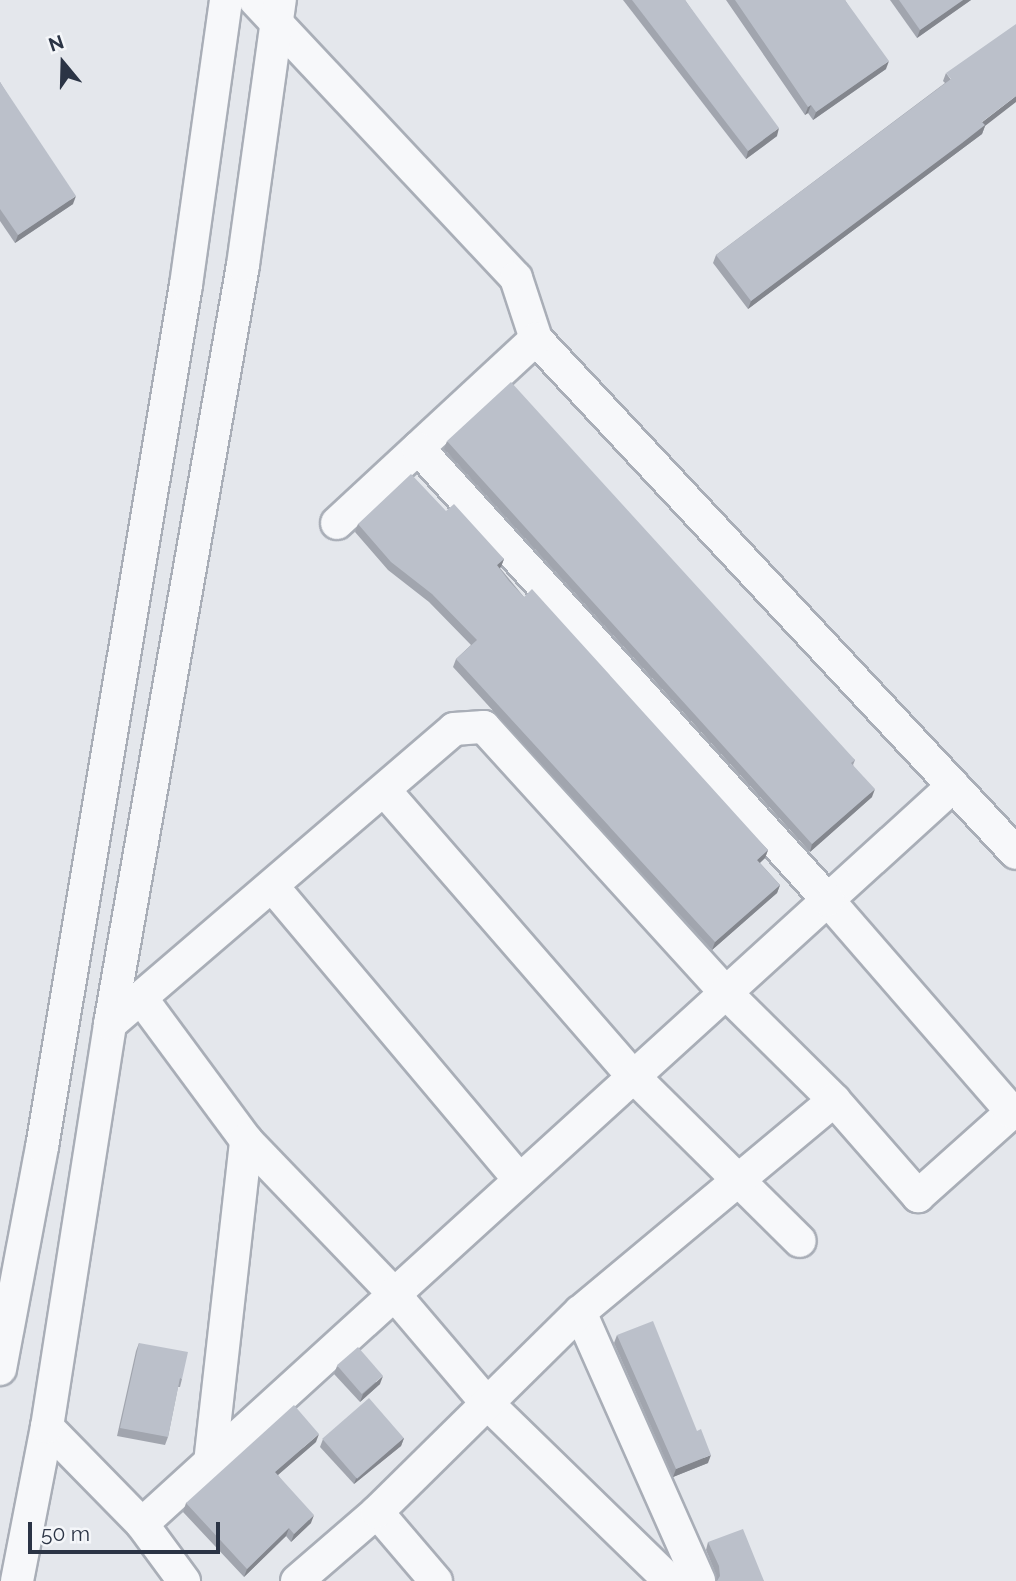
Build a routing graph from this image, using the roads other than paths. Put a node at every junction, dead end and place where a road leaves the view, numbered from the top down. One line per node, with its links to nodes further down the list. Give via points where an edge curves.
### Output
1 (226, 0): 23 (street, via 184,298 42,1147)
2 (255, 0): 3 (street)
3 (279, 13): 4 (street, via 516,278); 14 (street, via 243,265)
4 (536, 339): 5 (street); 7 (street)
5 (418, 448): 6 (street); 11 (street)
6 (337, 523)
7 (953, 786): 9 (street); 11 (street)
8 (385, 791): 10 (street); 12 (street, via 454,729 484,727); 15 (street)
9 (1016, 853)
10 (273, 887): 13 (street); 19 (street)
11 (828, 900): 12 (street); 16 (street, via 1012,1112 918,1196)
12 (726, 993): 15 (street); 16 (street)
13 (141, 998): 14 (street); 17 (street)
14 (110, 1024): 25 (street)
15 (634, 1077): 18 (street); 19 (street)
16 (834, 1100): 18 (street)
17 (246, 1140): 21 (street); 26 (street)
18 (737, 1178): 20 (street); 22 (street)
19 (520, 1180): 21 (street)
20 (800, 1241)
21 (394, 1294): 24 (street); 26 (street)
22 (580, 1312): 24 (street); 34 (street)
23 (0, 1368)
24 (486, 1402): 27 (street); 33 (street)
25 (47, 1427): 28 (street); 29 (street)
26 (210, 1463): 28 (street)
27 (377, 1512): 31 (street); 32 (street)
28 (142, 1524): 30 (street)
29 (17, 1581)
30 (184, 1581)
31 (297, 1581)
32 (436, 1581)
33 (670, 1581)
34 (699, 1581)

